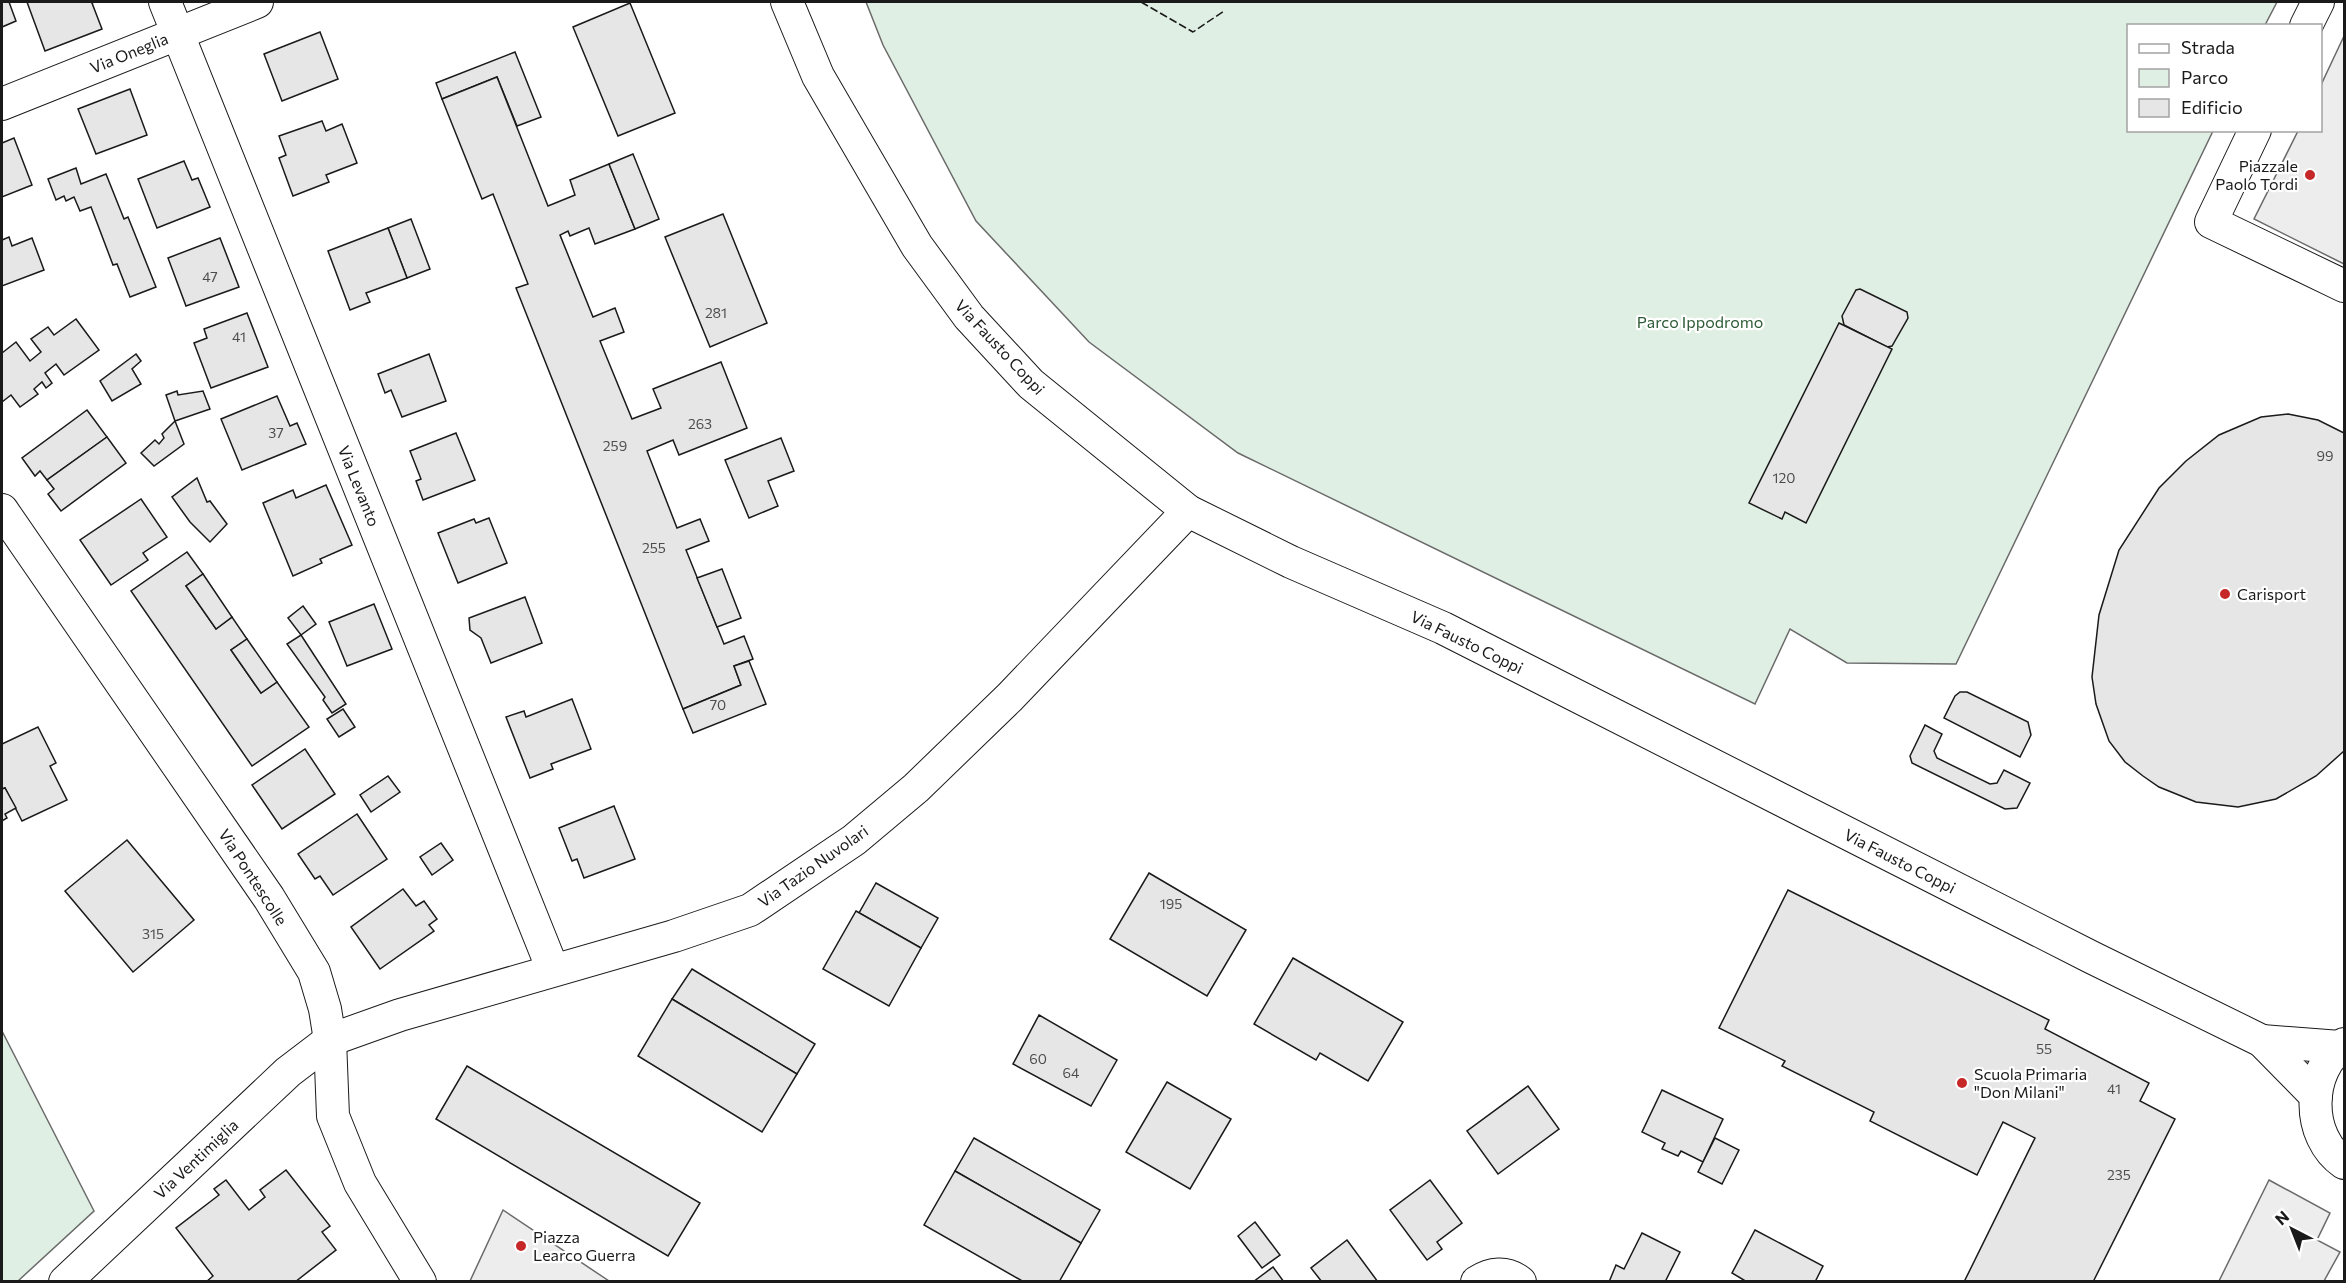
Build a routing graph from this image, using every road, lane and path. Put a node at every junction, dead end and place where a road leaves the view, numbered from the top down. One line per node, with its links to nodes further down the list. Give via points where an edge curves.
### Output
1 (165, 2): 6 (street, Via Levanto)
2 (257, 2): 6 (street, Via Oneglia)
3 (787, 2): 11 (street, Via Fausto Coppi, via 828,93 917,246 969,317 1031,384)
4 (2318, 2): 5 (street)
5 (2307, 24)
6 (177, 34): 7 (street, Via Oneglia); 12 (street, Via Levanto)
7 (2, 104)
8 (2254, 132): 9 (street, via 2211,222)
9 (2344, 286)
10 (2, 510): 13 (street, Via Pontescolle, via 268,898 314,972)
11 (1188, 511): 12 (street, Via Tazio Nuvolari, via 1010,697 916,788 854,840 750,910); 14 (street, Via Fausto Coppi, via 1291,562 1443,628)
12 (553, 970): 13 (street, Via Tazio Nuvolari)
13 (330, 1040): 18 (street, Via Ventimiglia, via 288,1072); 19 (street, Via Pontescolle, via 333,1116 360,1183)
14 (2262, 1041): 15 (street); 16 (street, Via Fausto Coppi)
15 (2342, 1046): 16 (street, via 2324,1070)
16 (2316, 1096): 17 (street, via 2316,1119 2325,1141)
17 (2344, 1163)
18 (65, 1281)
19 (420, 1281)
20 (1477, 1281): 21 (street, via 1502,1274)
21 (1520, 1281)

